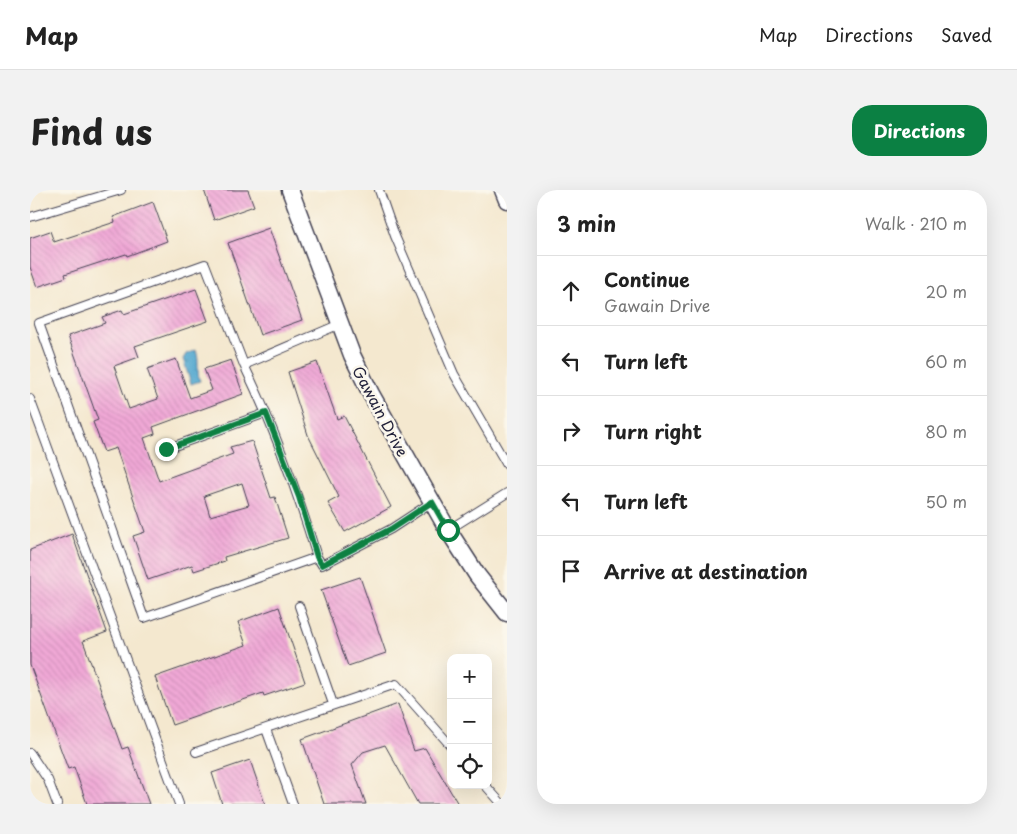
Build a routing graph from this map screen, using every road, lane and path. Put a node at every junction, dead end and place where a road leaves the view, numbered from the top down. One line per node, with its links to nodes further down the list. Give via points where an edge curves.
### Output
1 (120, 190): 6 (lane)
2 (290, 190): 7 (street, Gawain Drive)
3 (379, 190): 12 (lane, via 395,236 454,374)
4 (503, 190): 5 (street)
5 (507, 200)
6 (30, 218)
7 (340, 324): 8 (lane); 14 (street, Gawain Drive, via 371,394)
8 (244, 365): 10 (lane); 16 (lane, via 205,264 38,324 144,618)
9 (30, 399): 26 (lane)
10 (266, 413): 11 (lane); 16 (lane, via 299,497)
11 (166, 449)
12 (507, 465)
13 (507, 494): 15 (lane)
14 (432, 502): 15 (street, Gawain Drive); 16 (lane, via 391,529 322,565)
15 (448, 530): 18 (street, Gawain Drive)
16 (317, 557)
17 (299, 606): 19 (lane)
18 (507, 613)
19 (334, 704): 20 (lane); 21 (lane, via 396,684)
20 (266, 729): 22 (lane); 27 (lane)
21 (449, 744)
22 (196, 752)
23 (30, 754): 25 (lane, via 48,780)
24 (489, 789): 28 (lane)
25 (58, 804)
26 (179, 804)
27 (293, 804)
28 (502, 804)

